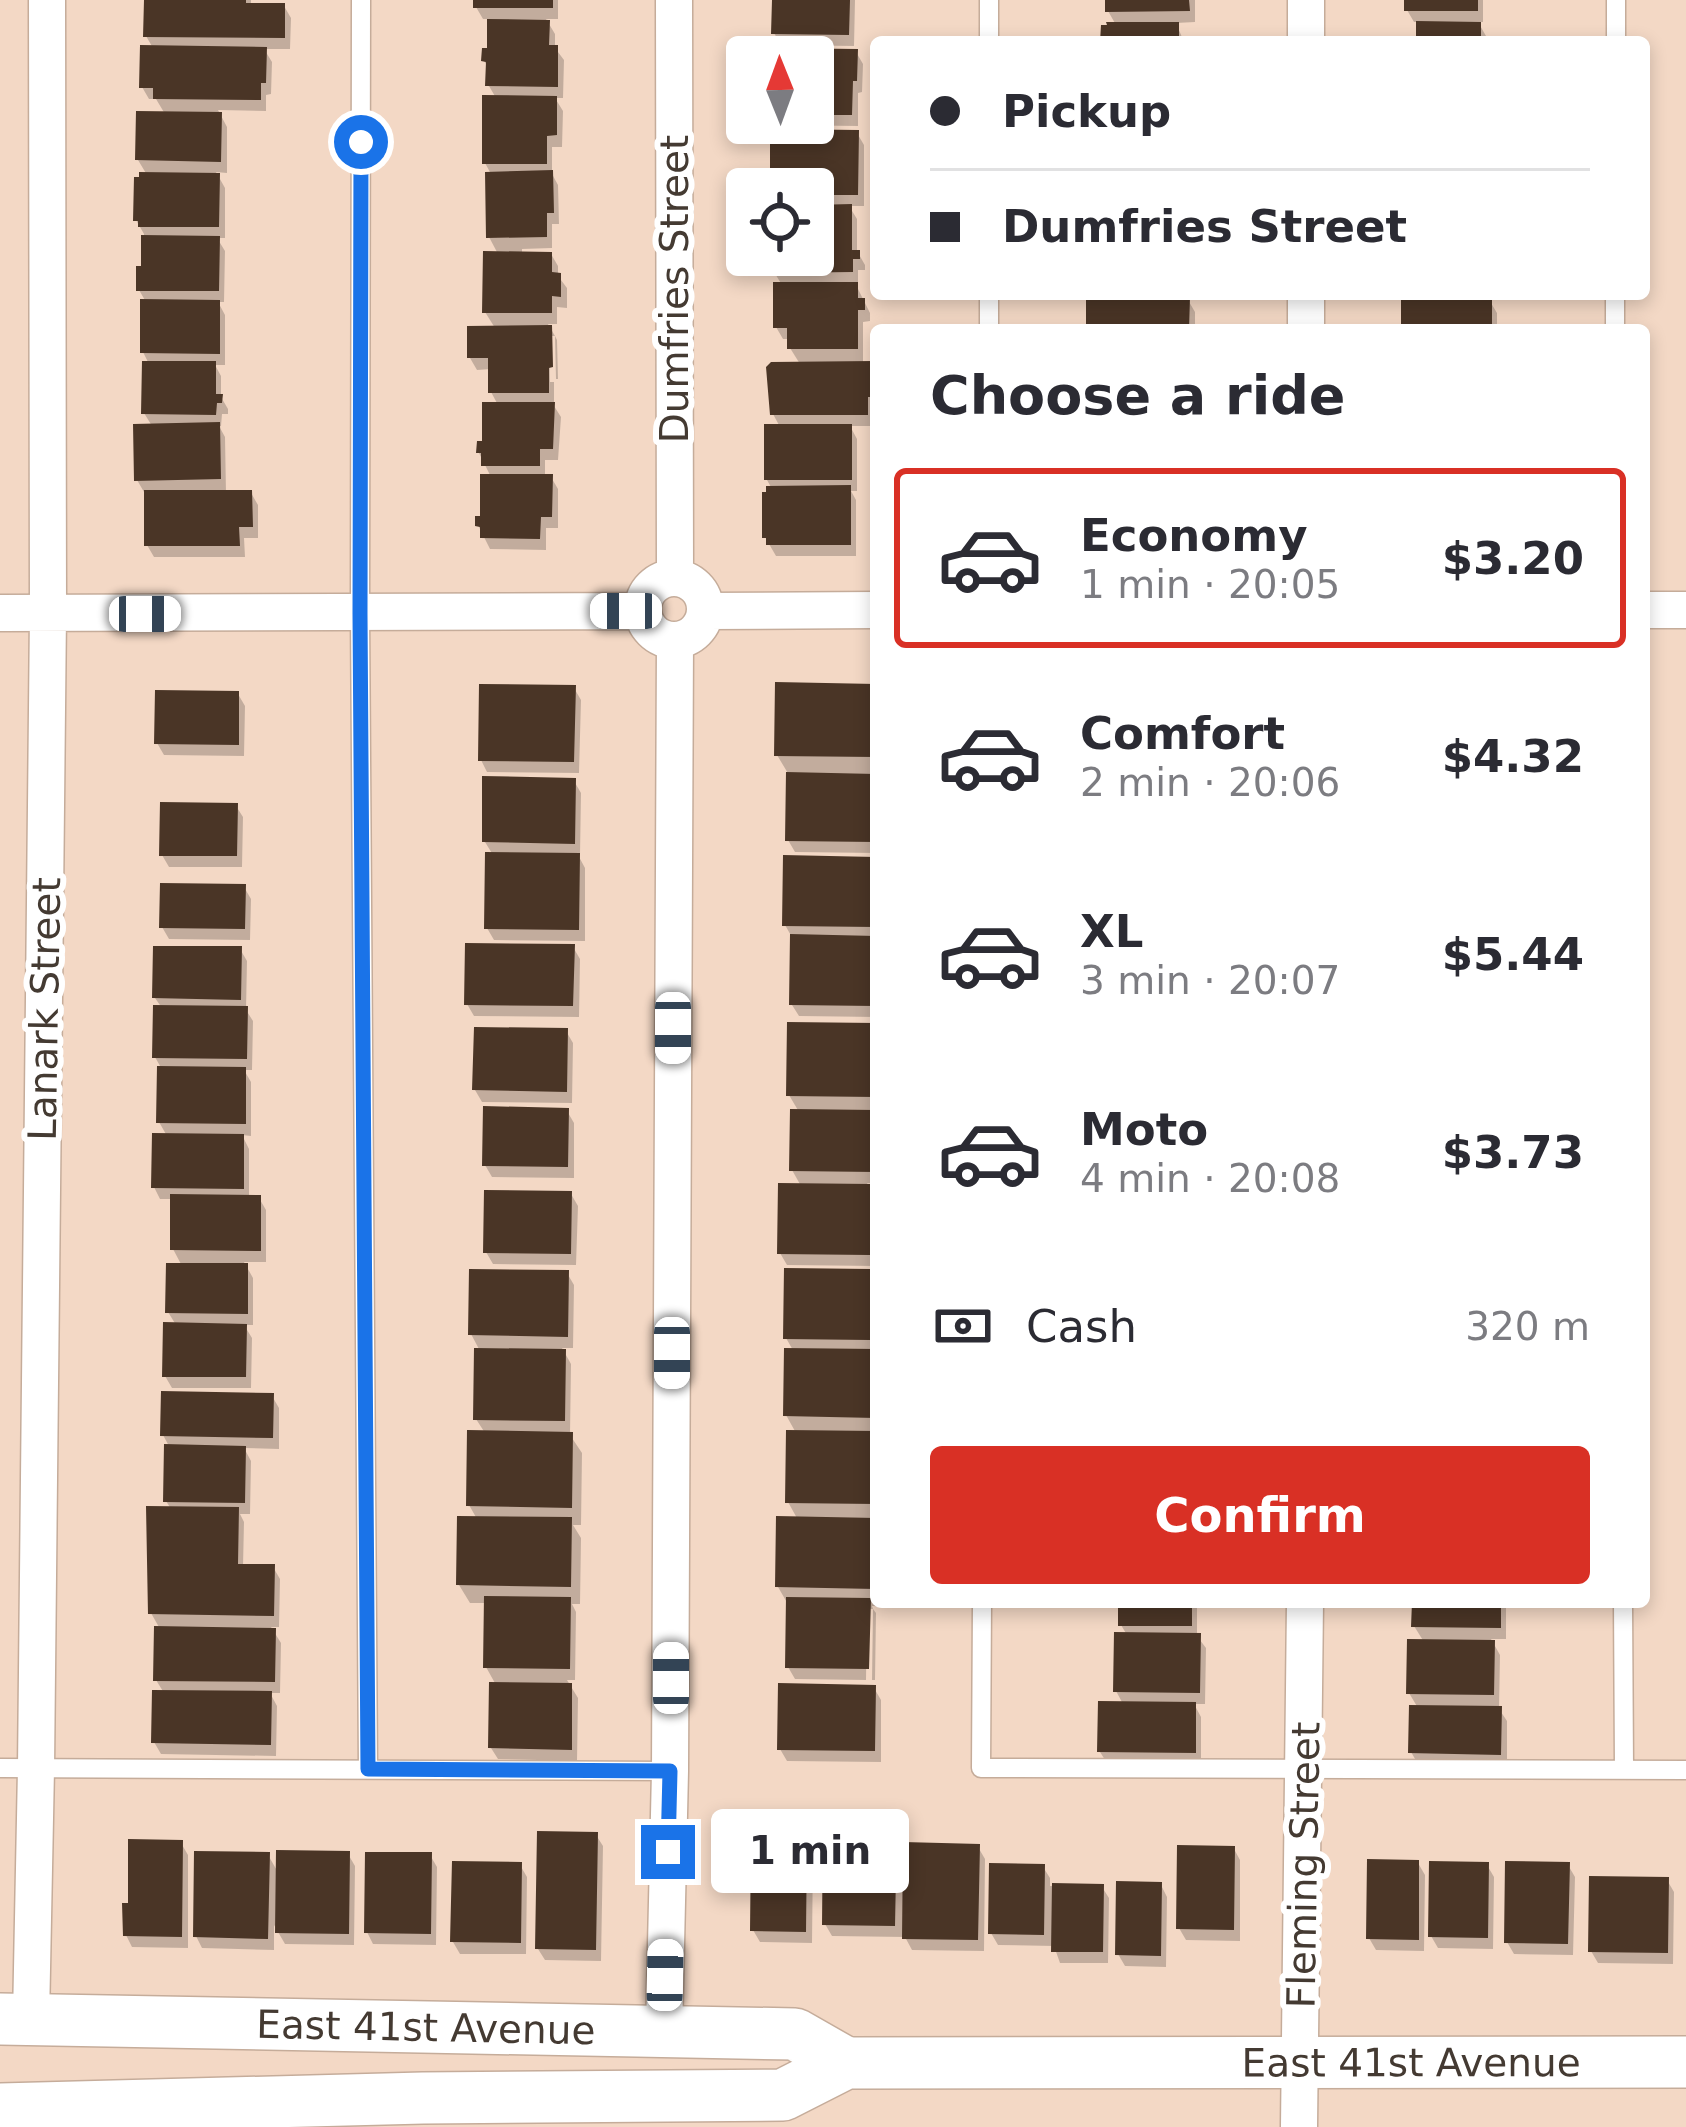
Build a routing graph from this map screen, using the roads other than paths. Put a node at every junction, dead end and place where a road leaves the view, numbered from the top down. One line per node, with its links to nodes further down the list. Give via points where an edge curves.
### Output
1 (47, 0): 16 (street, Lanark Street)
2 (361, 0): 18 (lane)
3 (674, 0): 10 (street, Dumfries Street)
4 (989, 0): 7 (lane)
5 (1306, 0): 8 (street)
6 (1616, 0): 9 (lane)
7 (989, 36)
8 (1306, 36)
9 (1616, 36)
10 (675, 578): 14 (street, via 655,584); 15 (street, via 694,584)
11 (870, 610): 15 (street)
12 (1650, 610): 13 (street)
13 (1686, 610)
14 (642, 611): 18 (street); 19 (street, via 656,635)
15 (706, 611): 19 (street, via 693,635)
16 (48, 613): 17 (street); 18 (street); 23 (street, Lanark Street)
17 (0, 614)
18 (360, 614): 25 (lane)
19 (675, 640): 28 (street)
20 (982, 1608): 24 (lane, via 981,1768)
21 (1305, 1608): 24 (street, Fleming Street)
22 (1623, 1608): 26 (lane)
23 (18, 1768): 25 (lane); 29 (street, Lanark Street)
24 (1305, 1768): 26 (lane); 33 (street, Fleming Street)
25 (368, 1769): 28 (lane)
26 (1624, 1769): 27 (lane)
27 (1686, 1770)
28 (670, 1771): 30 (street)
29 (16, 2019): 30 (main road, East 41st Avenue)
30 (664, 2032): 32 (main road, East 41st Avenue, via 795,2034)
31 (1686, 2062): 33 (main road, East 41st Avenue)
32 (846, 2063): 33 (main road, East 41st Avenue); 34 (main road, East 41st Avenue, via 783,2095)
33 (1300, 2063): 36 (street, Fleming Street)
34 (666, 2111): 35 (main road, East 41st Avenue, via 423,2098)
35 (26, 2115)
36 (1300, 2127)

